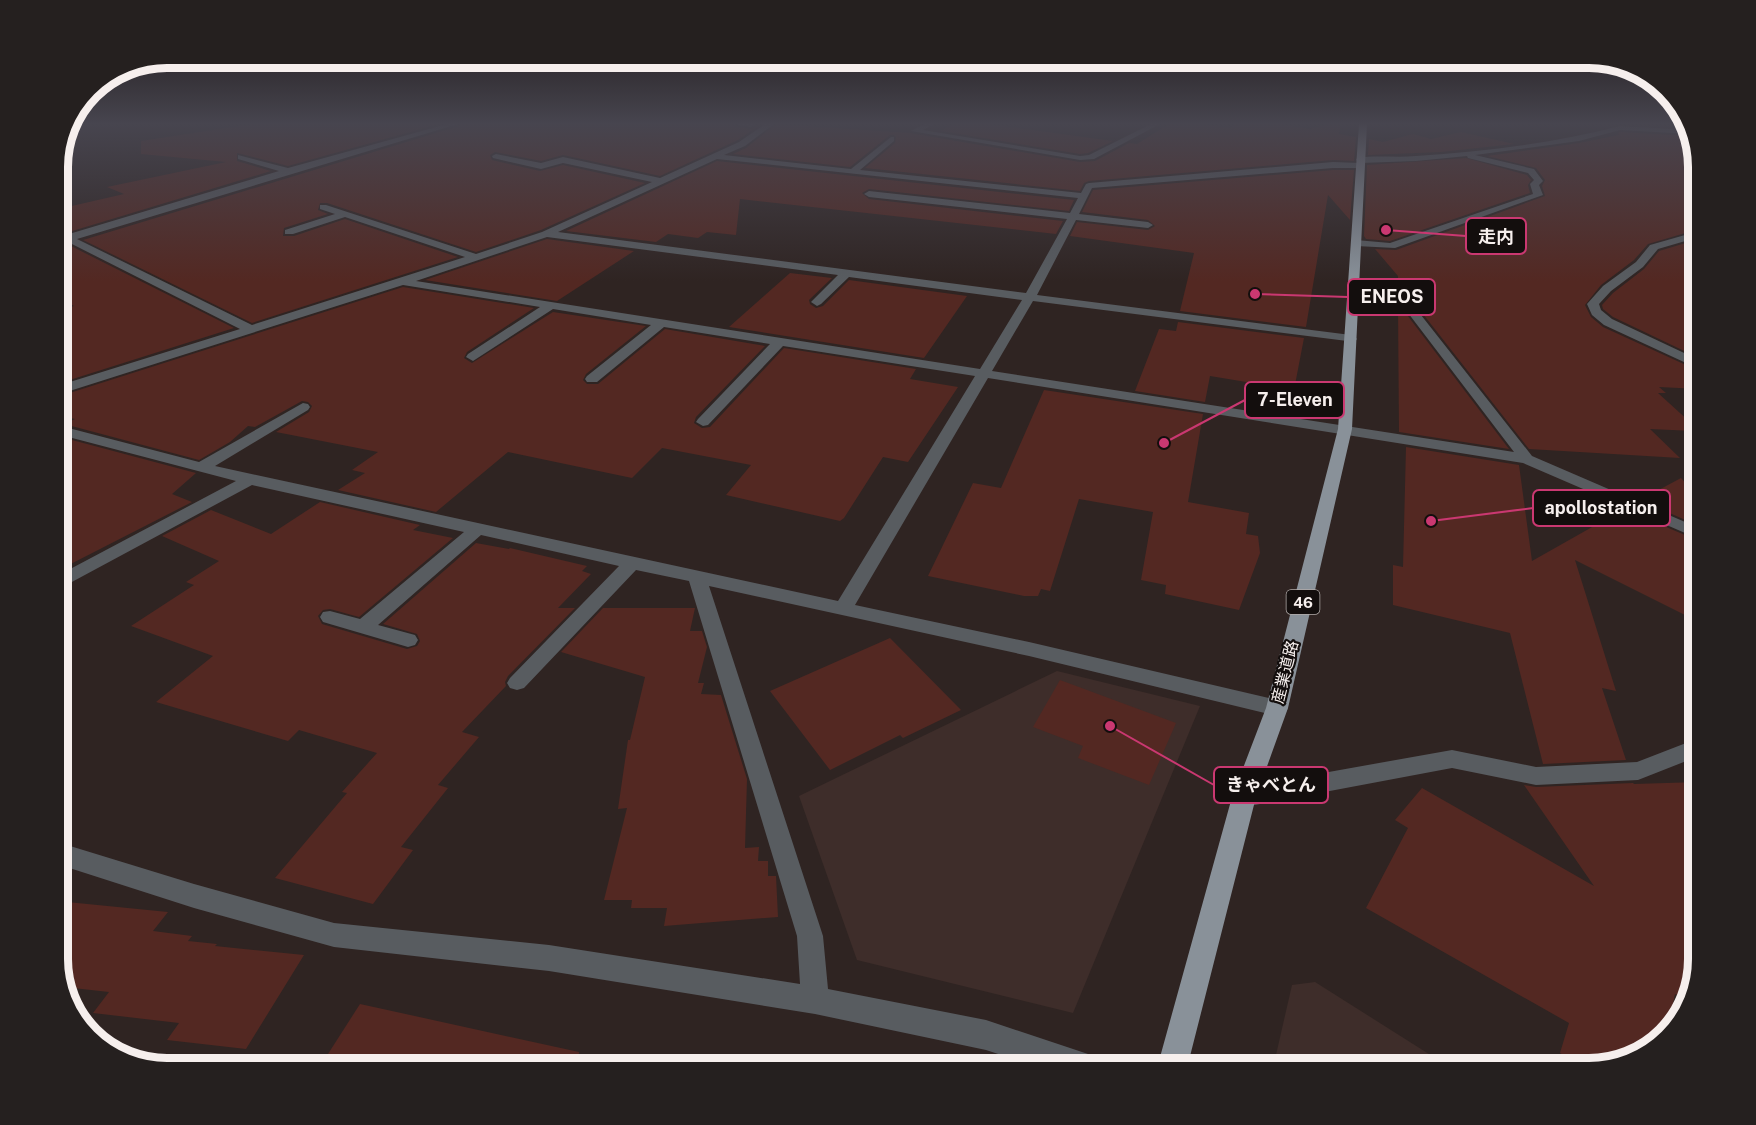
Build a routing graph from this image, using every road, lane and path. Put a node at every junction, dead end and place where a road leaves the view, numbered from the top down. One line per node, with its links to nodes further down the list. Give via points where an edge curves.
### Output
1 (270, 176): 20 (street)
2 (640, 176): 9 (street)
3 (671, 176): 9 (street)
4 (909, 176): 8 (street)
5 (1213, 176): 11 (street, via 1110,182 1089,186)
6 (1359, 176): 21 (main road, 産業道路 / 46)
7 (1535, 176): 21 (street, via 1538,195 1391,246)
8 (930, 179): 11 (street); 12 (street)
9 (661, 181): 18 (street)
10 (869, 194): 12 (street)
11 (1082, 196): 15 (street)
12 (912, 199): 15 (street)
13 (323, 207): 14 (street)
14 (345, 214): 17 (street); 22 (street)
15 (1071, 217): 16 (street); 26 (street)
16 (1148, 225)
17 (289, 232)
18 (546, 234): 22 (street); 23 (street)
19 (1688, 237): 34 (street, via 1654,247 1645,262 1599,295 1593,304 1608,322)
20 (68, 238): 30 (street)
21 (1356, 243): 25 (main road, 産業道路 / 46)
22 (478, 258): 24 (street)
23 (846, 274): 26 (street); 27 (street)
24 (402, 282): 28 (street); 30 (street)
25 (1354, 286): 31 (main road, 産業道路 / 46); 42 (street, via 1407,303)
26 (1029, 298): 31 (street); 35 (street)
27 (818, 302)
28 (550, 306): 29 (street); 33 (street)
29 (661, 323): 32 (street); 36 (street)
30 (252, 330): 37 (street)
31 (1351, 339): 40 (main road, 産業道路 / 46)
32 (779, 342): 35 (street); 39 (street)
33 (473, 357)
34 (1688, 360)
35 (984, 374): 40 (street); 50 (street)
36 (592, 379)
37 (68, 388)
38 (303, 407): 43 (street)
39 (703, 422)
40 (1345, 429): 42 (street); 55 (main road, 産業道路 / 46)
41 (68, 432): 43 (street)
42 (1527, 459): 46 (street)
43 (200, 468): 44 (street)
44 (250, 480): 45 (street); 49 (street)
45 (478, 529): 47 (street); 52 (street)
46 (1688, 529)
47 (633, 562): 48 (street); 54 (street)
48 (697, 577): 50 (street); 59 (street, via 810,936)
49 (68, 578)
50 (842, 610): 55 (street, via 1029,649)
51 (330, 617): 52 (street)
52 (363, 627): 53 (street)
53 (408, 640)
54 (517, 683)
55 (1277, 708): 57 (main road, 産業道路 / 46)
56 (1688, 751): 57 (street, via 1638,771 1536,776 1452,759)
57 (1244, 797): 61 (main road, 産業道路 / 46)
58 (68, 856): 59 (street, via 334,935 549,958)
59 (815, 1000): 60 (street, via 986,1035)
60 (1056, 1058)
61 (1175, 1058)

